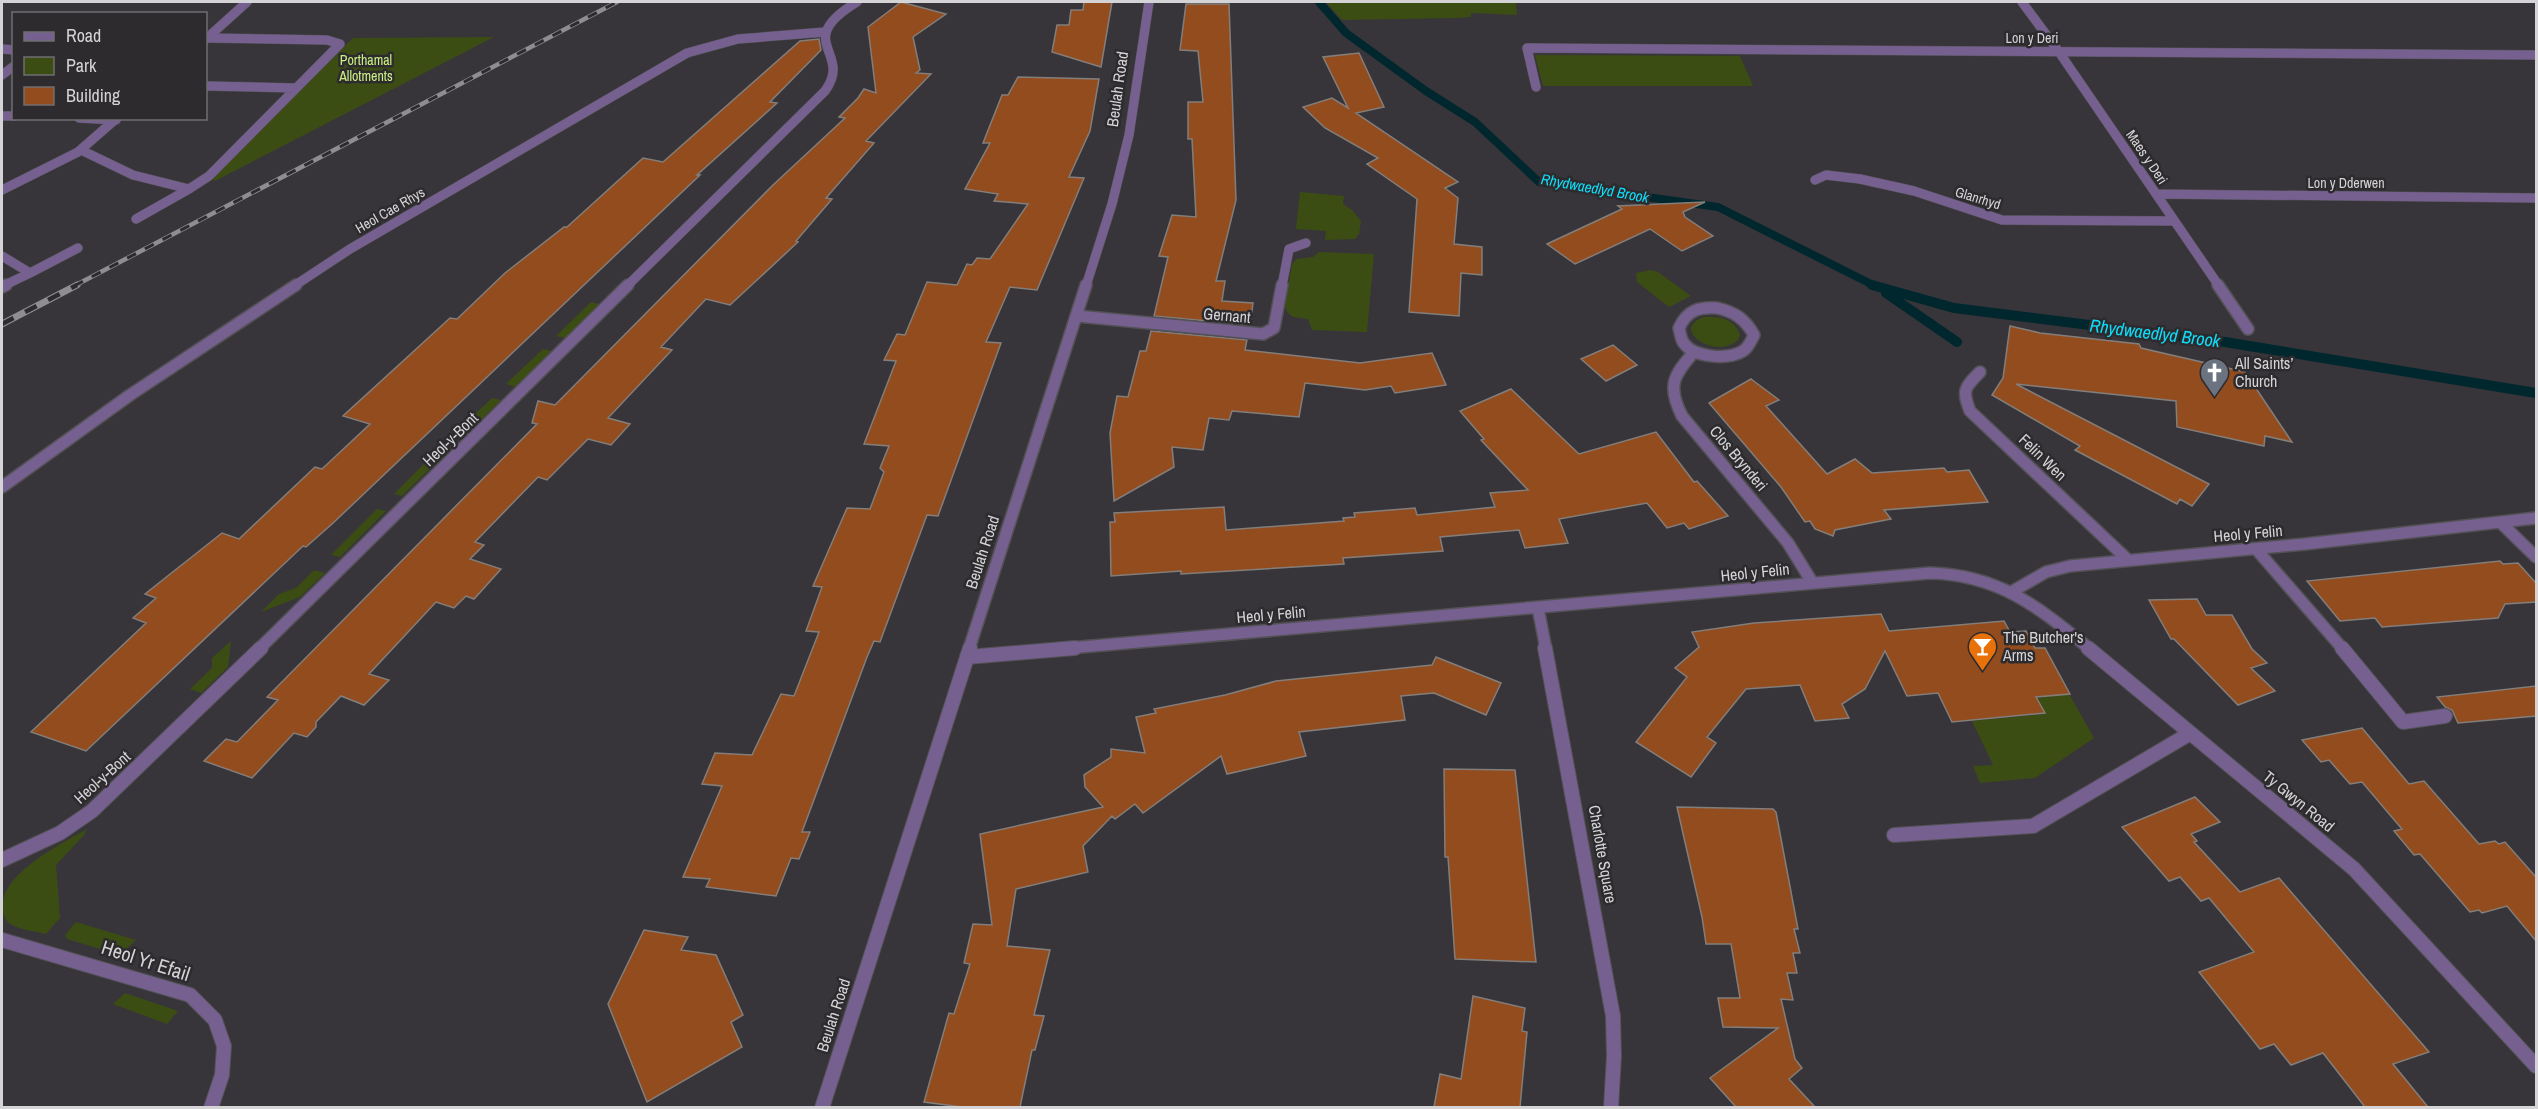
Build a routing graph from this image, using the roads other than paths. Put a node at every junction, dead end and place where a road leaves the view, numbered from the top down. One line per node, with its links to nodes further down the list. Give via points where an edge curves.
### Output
1 (247, 2): 6 (street)
2 (857, 2): 5 (street, via 837,15)
3 (1149, 2): 27 (street, Beulah Road, via 1122,167)
4 (2022, 2): 8 (street, Maes y Deri)
5 (825, 32): 31 (street, Heol Cae Rhys, via 747,35 687,53 350,249 139,388); 44 (street, Heol-y-Bont, via 834,72 822,94 718,194 688,229 92,811 60,833)
6 (207, 37)
7 (207, 38): 12 (street, via 327,40 340,44)
8 (2059, 52): 9 (street, Lon y Deri); 11 (street, Lon y Deri, via 1527,48); 18 (street, Maes y Deri)
9 (2536, 55)
10 (207, 86): 12 (street)
11 (1536, 87)
12 (295, 88): 16 (street, via 208,176)
13 (116, 120): 14 (street)
14 (81, 150): 16 (street, via 133,176); 17 (street)
15 (1815, 180): 21 (street, Glanrhyd, via 1826,175 1880,183 2002,220)
16 (189, 189): 20 (street)
17 (2, 190)
18 (2156, 194): 19 (street, Lon y Dderwen); 21 (street, Maes y Deri)
19 (2536, 198)
20 (136, 219)
21 (2174, 221): 28 (street, Maes y Deri)
22 (1306, 243): 27 (street, Gernant, via 1289,249 1274,328 1263,334)
23 (78, 248): 25 (street)
24 (2, 256): 25 (street)
25 (30, 273): 26 (street)
26 (2, 287)
27 (1077, 316): 40 (street, Beulah Road)
28 (2248, 329)
29 (1694, 352): 29 (street, via 1683,342 1679,328 1685,316 1696,309 1733,313 1746,322 1754,335 1743,352); 37 (street, Clos Brynderi, via 1675,372 1674,402 1788,543)
30 (1980, 372): 36 (street, Felin Wen, via 1966,386 1970,411)
31 (2, 487)
32 (2536, 518): 33 (street, Heol y Felin)
33 (2499, 522): 34 (street, Heol y Felin); 35 (street)
34 (2256, 549): 36 (street, Heol y Felin); 41 (street, via 2403,722)
35 (2536, 557)
36 (2127, 560): 38 (street, Heol y Felin, via 2046,572)
37 (1812, 582): 38 (street, Heol y Felin, via 1946,573 1971,575); 39 (street, Heol y Felin)
38 (2013, 591): 42 (street, Ty Gwyn Road, via 2051,617)
39 (1538, 608): 40 (street, Heol y Felin); 49 (street, Charlotte Square, via 1613,1016)
40 (967, 657): 48 (street, Beulah Road)
41 (2445, 716)
42 (2189, 734): 43 (street, via 2033,826); 46 (street, Ty Gwyn Road, via 2354,869)
43 (1894, 835)
44 (2, 860)
45 (2, 939): 47 (street, Heol Yr Efail, via 190,995 205,1006 224,1038 226,1055 223,1077)
46 (2536, 1066)
47 (211, 1107)
48 (822, 1107)
49 (1611, 1107)

